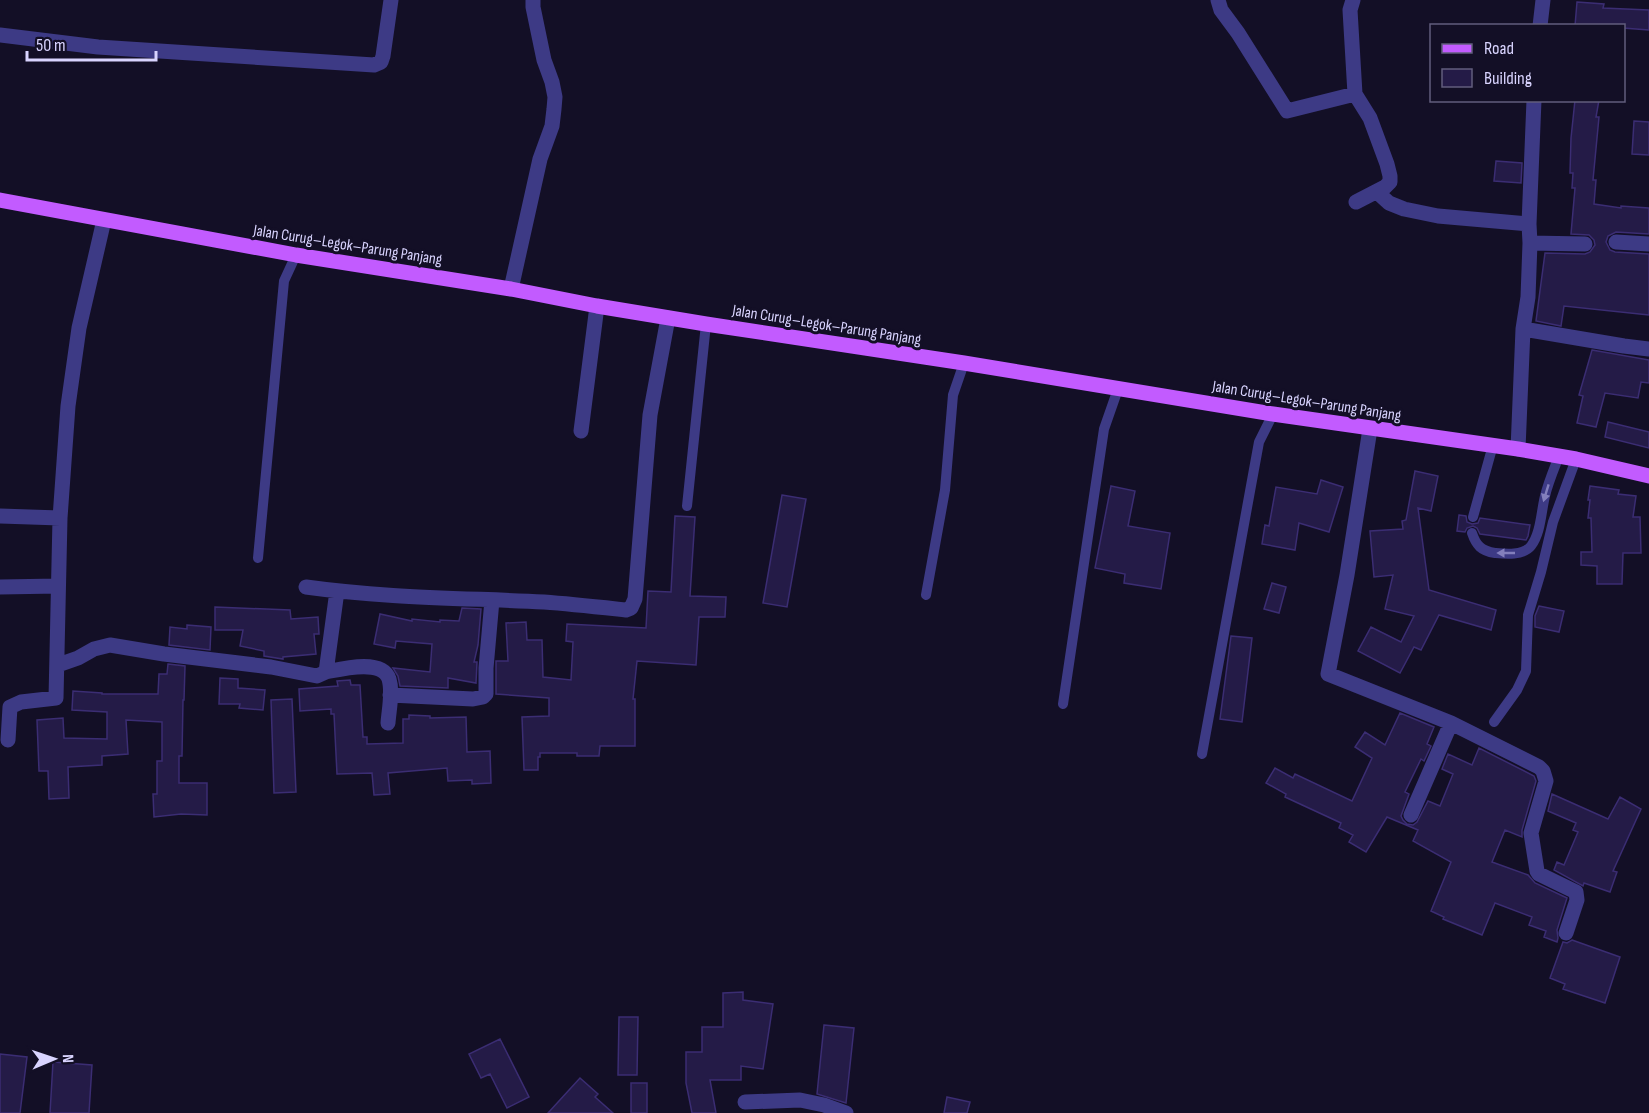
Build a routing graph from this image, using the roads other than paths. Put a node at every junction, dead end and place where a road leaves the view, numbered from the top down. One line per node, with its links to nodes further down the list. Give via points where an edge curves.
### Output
1 (391, 0): 7 (street, via 383,56 374,65 98,47)
2 (533, 0): 20 (street, via 554,90 554,109)
3 (1218, 0): 8 (street, via 1287,111)
4 (1353, 0): 8 (street, via 1350,10)
5 (1543, 0): 6 (street)
6 (1540, 24)
7 (0, 35)
8 (1355, 94): 10 (street, via 1370,118 1388,164 1390,182)
9 (1534, 102): 14 (street)
10 (1377, 192): 12 (street); 14 (street, via 1404,209)
11 (0, 200): 13 (main road, Jalan Curug–Legok–Parung Panjang)
12 (1356, 202)
13 (104, 220): 19 (main road, Jalan Curug–Legok–Parung Panjang); 39 (street, via 75,355)
14 (1529, 224): 16 (street)
15 (1616, 242): 18 (street)
16 (1530, 243): 17 (street); 24 (street)
17 (1585, 244)
18 (1649, 244)
19 (296, 255): 20 (main road, Jalan Curug–Legok–Parung Panjang); 41 (lane, via 284,281)
20 (511, 289): 21 (main road, Jalan Curug–Legok–Parung Panjang)
21 (597, 306): 22 (main road, Jalan Curug–Legok–Parung Panjang); 30 (street)
22 (668, 318): 23 (main road, Jalan Curug–Legok–Parung Panjang); 47 (street, via 650,415 635,599 631,608)
23 (706, 324): 26 (main road, Jalan Curug–Legok–Parung Panjang); 36 (lane)
24 (1523, 329): 25 (street); 32 (street)
25 (1649, 349)
26 (964, 363): 27 (main road, Jalan Curug–Legok–Parung Panjang); 46 (lane, via 953,395 945,490)
27 (1118, 388): 28 (main road, Jalan Curug–Legok–Parung Panjang); 51 (lane, via 1104,429)
28 (1273, 414): 29 (main road, Jalan Curug–Legok–Parung Panjang); 56 (lane, via 1259,442)
29 (1370, 429): 31 (main road, Jalan Curug–Legok–Parung Panjang); 54 (street, via 1328,674)
30 (581, 431)
31 (1493, 445): 32 (main road, Jalan Curug–Legok–Parung Panjang); 38 (lane)
32 (1518, 449): 33 (main road, Jalan Curug–Legok–Parung Panjang)
33 (1559, 456): 34 (main road, Jalan Curug–Legok–Parung Panjang); 40 (lane, one-way to 40, via 1531,546 1515,553 1491,553 1480,549)
34 (1576, 459): 35 (main road, Jalan Curug–Legok–Parung Panjang); 52 (lane, via 1553,522 1528,615 1526,671)
35 (1649, 476)
36 (687, 506)
37 (0, 516): 39 (street)
38 (1473, 517)
39 (60, 518): 42 (street)
40 (1472, 533)
41 (258, 558)
42 (58, 586): 43 (street); 48 (street)
43 (0, 587)
44 (306, 587): 45 (street)
45 (337, 591): 47 (street); 49 (street)
46 (926, 595)
47 (492, 600): 50 (street, via 483,698)
48 (58, 665): 49 (street, via 110,645 317,676); 55 (street, via 56,698 10,707)
49 (326, 672): 50 (street, via 372,667 388,677)
50 (390, 695): 53 (street)
51 (1064, 704)
52 (1494, 722)
53 (388, 723)
54 (1451, 723): 57 (street); 58 (street, via 1543,771 1546,781 1532,833 1535,865 1539,874 1576,892)
55 (8, 740)
56 (1202, 754)
57 (1411, 815)
58 (1566, 933)
59 (745, 1102): 60 (street, via 800,1100)
60 (846, 1113)

